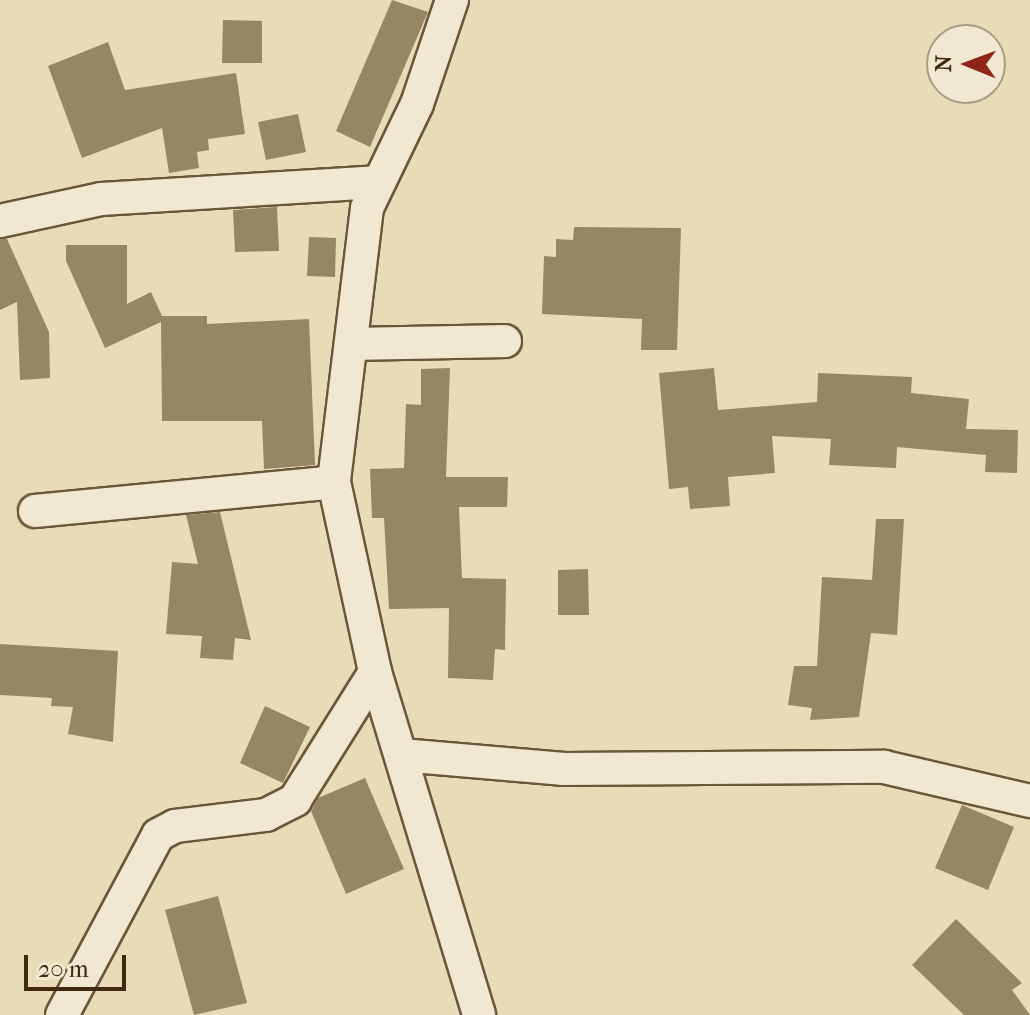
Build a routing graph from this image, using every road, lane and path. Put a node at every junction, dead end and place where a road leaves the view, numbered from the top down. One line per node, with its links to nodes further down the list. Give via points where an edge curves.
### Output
1 (452, 0): 2 (street, via 417,104)
2 (376, 182): 3 (street, via 101,199); 5 (street)
3 (0, 221)
4 (505, 341): 5 (street)
5 (354, 344): 6 (street)
6 (334, 482): 7 (street); 8 (street)
7 (35, 511)
8 (375, 672): 9 (street); 11 (street, via 295,800 266,815 175,826 158,835)
9 (401, 755): 10 (street, via 564,769 884,767); 12 (street)
10 (1030, 801)
11 (62, 1015)
12 (479, 1015)

